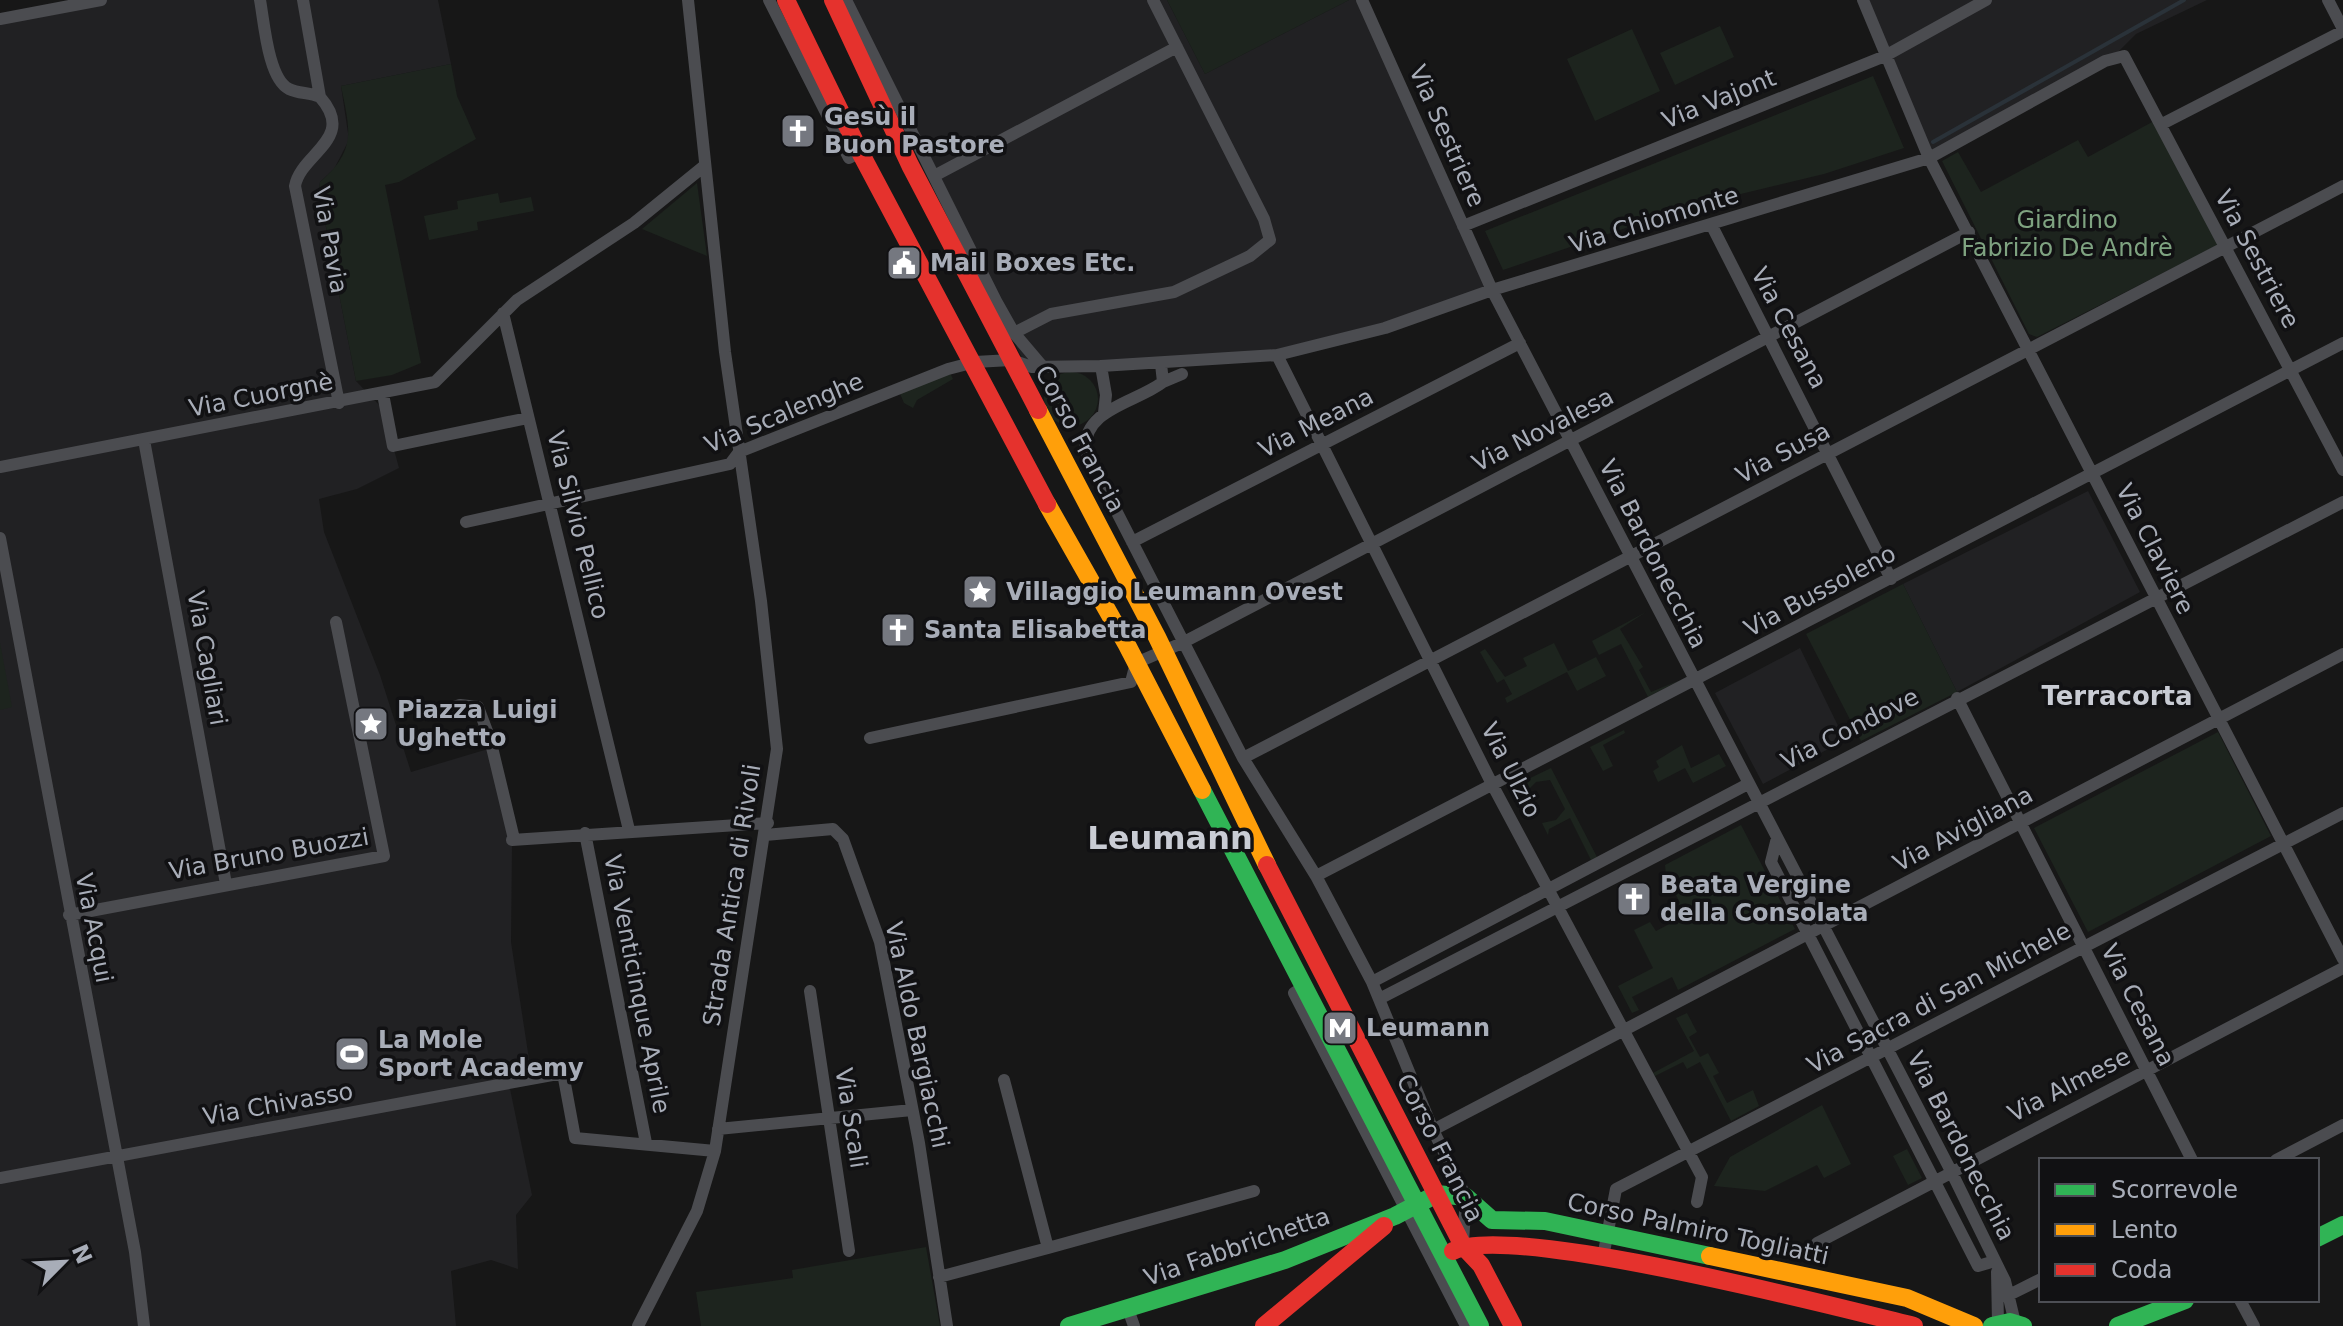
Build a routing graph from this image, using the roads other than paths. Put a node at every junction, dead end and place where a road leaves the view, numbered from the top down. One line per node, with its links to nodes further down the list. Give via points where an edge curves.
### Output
1 (101, 0): 13 (street)
2 (260, 0): 18 (street, via 280,81 292,91)
3 (303, 0): 18 (street, Via Pavia)
4 (688, 0): 22 (street, Strada Antica di Rivoli)
5 (769, 0): 20 (street, Corso Francia, via 849,158)
6 (786, 0): 20 (main road, Corso Francia)
7 (844, 0): 23 (street, Corso Francia); 37 (main road, Corso Francia, via 840,9 910,165)
8 (1153, 0): 15 (street)
9 (1362, 0): 25 (street, Via Sestriere)
10 (1863, 0): 16 (street, Via Claviere)
11 (1986, 0): 16 (street, Via Vajont)
12 (2328, 0): 14 (street)
13 (0, 19)
14 (2343, 30): 19 (street)
15 (1177, 47): 23 (street); 31 (street, via 1270,240 1250,256 1174,292 1051,314)
16 (1885, 56): 21 (street, Via Claviere); 25 (street, Via Vajont)
17 (2132, 67): 19 (street, Via Sestriere); 21 (street, Via Chiomonte, via 2124,56 2105,61)
18 (320, 97): 46 (street, Via Pavia, via 330,114 330,137 295,186)
19 (2162, 124): 28 (street, Via Sestriere)
20 (860, 152): 38 (main road, Corso Francia)
21 (1929, 158): 26 (street, Via Chiomonte); 27 (street, Via Claviere)
22 (703, 167): 30 (street, Via Cuorgnè, via 634,223 539,283); 52 (street, Strada Antica di Rivoli)
23 (934, 176): 31 (street, Corso Francia)
24 (2343, 186): 28 (street, Via Susa)
25 (1463, 226): 29 (street, Via Sestriere)
26 (1712, 226): 29 (street, Via Chiomonte); 32 (street, Via Cesana)
27 (1969, 232): 32 (street, Via Novalesa); 35 (street, Via Claviere)
28 (2226, 247): 35 (street, Via Susa); 42 (street, Via Sestriere)
29 (1492, 290): 33 (street, Via Bardonecchia); 36 (street, Via Chiomonte, via 1385,328)
30 (503, 313): 45 (street, Via Cuorgnè, via 435,382); 48 (street)
31 (1014, 333): 40 (street, Corso Francia)
32 (1769, 337): 50 (street, Via Novalesa); 53 (street, Via Cesana)
33 (1520, 343): 50 (street, Via Bardonecchia); 51 (street, Via Meana)
34 (2343, 343): 42 (street, Via Bussoleno)
35 (2029, 349): 53 (street, Via Susa); 56 (street, Via Claviere)
36 (1277, 355): 39 (street, Via Chiomonte); 51 (street, Via Ulzio)
37 (1011, 360): 38 (street, Via Chiomonte); 40 (street, Via Chiomonte); 68 (main road, Corso Francia)
38 (975, 362): 52 (street, Via Scalenghe); 71 (main road, Corso Francia)
39 (1161, 364): 41 (street, Via Chiomonte); 44 (street)
40 (1042, 366): 41 (street, Via Chiomonte)
41 (1101, 366): 47 (street)
42 (2290, 370): 55 (street, Via Sestriere); 56 (street, Via Bussoleno)
43 (1182, 374): 44 (street)
44 (1163, 382): 47 (street)
45 (383, 394): 46 (street, Via Cuorgnè); 48 (street, Via Silvio Pellico, via 393,446)
46 (339, 403): 49 (street, Via Cuorgnè)
47 (1104, 413): 61 (street, Corso Francia, via 1087,434 1085,450)
48 (528, 418): 58 (street, Via Silvio Pellico)
49 (144, 440): 54 (street, Via Cuorgnè); 89 (street, Via Cagliari)
50 (1570, 441): 62 (street, Via Novalesa); 63 (street, Via Bardonecchia)
51 (1322, 445): 61 (street, Via Meana); 62 (street, Via Ulzio)
52 (739, 452): 58 (street, Via Scalenghe, via 730,464); 83 (street, Strada Antica di Rivoli, via 777,749)
53 (1830, 453): 63 (street, Via Susa); 64 (street, Via Cesana)
54 (0, 467)
55 (2343, 470)
56 (2092, 474): 64 (street, Via Bussoleno); 65 (street, Via Claviere)
57 (2343, 502): 65 (street, Via Condove)
58 (552, 503): 59 (street, Via Scalenghe); 84 (street, Via Silvio Pellico)
59 (466, 522)
60 (0, 538): 94 (street, Via Acqui)
61 (1132, 542): 67 (street, Corso Francia)
62 (1372, 543): 67 (street, Via Novalesa); 70 (street, Via Ulzio)
63 (1630, 557): 70 (street, Via Susa); 72 (street, Via Bardonecchia)
64 (1891, 579): 72 (street, Via Bussoleno)
65 (2157, 601): 73 (street, Via Condove); 75 (street, Via Claviere)
66 (336, 622): 89 (street, Via Bruno Buozzi, via 384,856)
67 (1182, 643): 68 (street, Via Novalesa); 77 (street, Corso Francia)
68 (1163, 650): 71 (street, Via Novalesa); 91 (main road, Corso Francia)
69 (2343, 654): 75 (street, Via Avigliana)
70 (1431, 661): 77 (street, Via Susa); 79 (street, Via Ulzio)
71 (1136, 663): 76 (street, via 1131,682); 93 (main road, Corso Francia)
72 (1695, 681): 78 (street, Via Bardonecchia); 79 (street, Via Bussoleno)
73 (1957, 698): 80 (street, Via Condove); 82 (street, Via Cesana)
74 (442, 711): 85 (street, via 478,707 513,840)
75 (2219, 719): 82 (street, Via Avigliana); 87 (street, Via Claviere)
76 (870, 738)
77 (1243, 758): 88 (street, Corso Francia)
78 (1748, 784): 80 (street, Via Bardonecchia); 90 (street)
79 (1493, 786): 88 (street, Via Bussoleno); 90 (street, Via Ulzio)
80 (1758, 802): 86 (street, Via Bardonecchia); 92 (street, Via Condove)
81 (2343, 813): 87 (street, Via Sacra di San Michele)
82 (2021, 823): 95 (street, Via Avigliana); 97 (street, Via Cesana)
83 (766, 829): 84 (street); 108 (street, Via Aldo Bargiacchi, via 833,829 843,839 880,942); 111 (street, Strada Antica di Rivoli)
84 (629, 830): 85 (street)
85 (585, 833): 113 (street, Via Venticinque Aprile)
86 (1777, 838): 95 (street, Via Bardonecchia); 96 (street, Via Bardonecchia, via 1771,862)
87 (2283, 844): 97 (street, Via Sacra di San Michele); 98 (street, Via Claviere)
88 (1316, 876): 100 (street, Corso Francia)
89 (226, 884): 94 (street, Via Bruno Buozzi)
90 (1548, 889): 92 (street, Via Ulzio); 100 (street)
91 (1285, 902): 93 (street); 123 (main road, Corso Francia)
92 (1558, 906): 102 (street, Via Condove); 103 (street, Via Ulzio)
93 (1265, 911): 126 (main road, Corso Francia)
94 (69, 915): 116 (street, Via Acqui)
95 (1824, 927): 96 (street, Via Avigliana); 104 (street, Via Bardonecchia)
96 (1808, 936): 103 (street, Via Avigliana); 105 (street, Via Bardonecchia)
97 (2083, 947): 104 (street, Via Sacra di San Michele); 106 (street, Via Cesana)
98 (2343, 959)
99 (2343, 968): 106 (street, Via Almese)
100 (1372, 982): 102 (street, Corso Francia)
101 (810, 991): 109 (street, Via Scali)
102 (1379, 999): 112 (street, Corso Francia)
103 (1625, 1032): 112 (street, Via Avigliana); 115 (street, Via Ulzio)
104 (1887, 1050): 105 (street, Via Sacra di San Michele); 119 (street, Via Bardonecchia)
105 (1871, 1059): 115 (street, Via Sacra di San Michele); 121 (street, Via Bardonecchia)
106 (2146, 1070): 117 (street, Via Cesana); 119 (street, Via Almese)
107 (1004, 1080): 133 (street)
108 (912, 1110): 109 (street); 139 (street, Via Aldo Bargiacchi)
109 (829, 1119): 111 (street); 134 (street, Via Scali)
110 (2343, 1125): 118 (street)
111 (718, 1129): 114 (street, Strada Antica di Rivoli)
112 (1433, 1130): 124 (street, Corso Francia)
113 (646, 1143): 114 (street); 116 (street, Via Chivasso, via 575,1138 563,1073)
114 (715, 1151): 148 (street, Strada Antica di Rivoli, via 697,1211)
115 (1689, 1153): 125 (street, Via Ulzio, via 1702,1177); 128 (street, Via Sacra di San Michele, via 1616,1189)
116 (117, 1156): 120 (street, Via Chivasso); 147 (street, Via Acqui)
117 (2191, 1158)
118 (2280, 1158)
119 (1951, 1171): 121 (street, Via Almese); 138 (street, Via Bardonecchia)
120 (0, 1178)
121 (1935, 1179): 131 (street, Via Almese); 138 (street, Via Bardonecchia, via 1978,1266)
122 (1254, 1191): 133 (street)
123 (1437, 1194): 124 (main road); 126 (main road); 132 (main road, Corso Francia)
124 (1466, 1197): 128 (main road, Corso Palmiro Togliatti, via 1492,1220 1545,1221); 132 (street, Corso Francia)
125 (1697, 1202)
126 (1406, 1210): 130 (main road, Via Fabbrichetta); 135 (main road, Corso Francia); 137 (main road); 152 (street, Corso Francia)
127 (2343, 1225): 129 (main road)
128 (1606, 1234): 136 (street, Via Sacra di San Michele); 156 (main road, Corso Palmiro Togliatti, via 1907,1298)
129 (2319, 1237)
130 (1331, 1242): 137 (street); 144 (main road, Via Fabbrichetta)
131 (1817, 1243)
132 (1463, 1246): 135 (main road, Corso Palmiro Togliatti); 136 (main road, Corso Palmiro Togliatti, via 1542,1246); 154 (main road, Corso Francia, via 1481,1265)
133 (1048, 1248): 139 (street)
134 (849, 1251)
135 (1443, 1255): 153 (main road, Corso Francia)
136 (1603, 1257): 155 (main road, Corso Palmiro Togliatti)
137 (1342, 1261): 151 (main road)
138 (1995, 1261): 141 (street, Via Bardonecchia); 146 (street, Via Bardonecchia)
139 (939, 1277): 149 (street, Via Aldo Bargiacchi)
140 (2039, 1280): 141 (street)
141 (2009, 1295): 146 (street, Via Bardonecchia)
142 (2241, 1302): 158 (street)
143 (2180, 1305): 145 (main road)
144 (1131, 1317): 150 (main road, Via Fabbrichetta)
145 (2146, 1323): 157 (main road)
146 (2007, 1325)
147 (144, 1326)
148 (638, 1326)
149 (947, 1326)
150 (1069, 1326)
151 (1264, 1326)
152 (1466, 1326)
153 (1480, 1326)
154 (1513, 1326)
155 (1914, 1326)
156 (1974, 1326)
157 (2118, 1326)
158 (2254, 1326)

